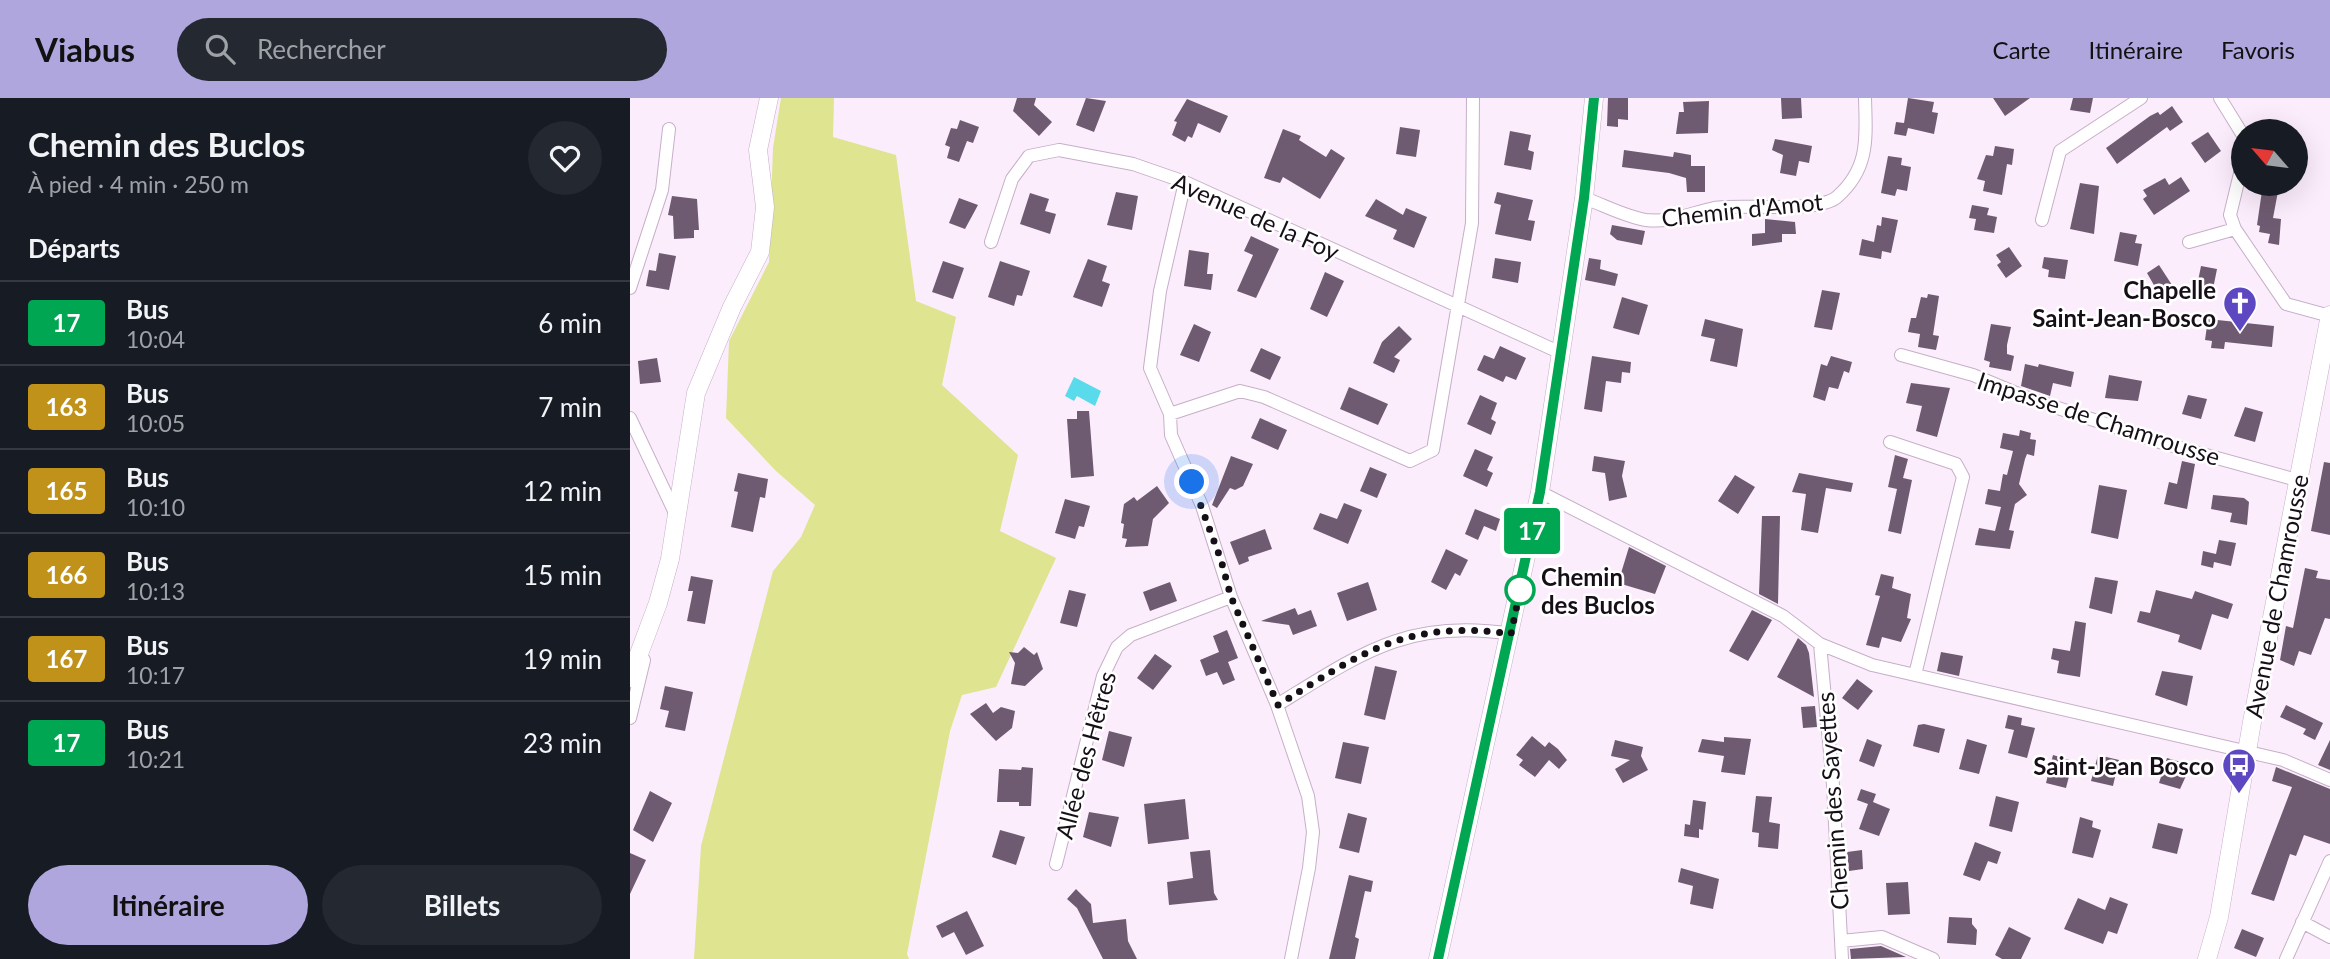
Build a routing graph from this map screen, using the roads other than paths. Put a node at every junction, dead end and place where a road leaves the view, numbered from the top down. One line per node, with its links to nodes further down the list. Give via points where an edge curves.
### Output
1 (769, 98): 26 (street, via 758,150 765,207 760,252 696,393)
2 (1473, 98): 17 (street, via 1472,223)
3 (1594, 98): 11 (street)
4 (1865, 98): 11 (street, Chemin d'Amot, via 1866,151 1853,179 1835,199 1799,207 1716,208 1677,219 1645,220)
5 (2141, 98): 12 (street, via 2060,151)
6 (2220, 98): 7 (street)
7 (2233, 119)
8 (669, 129): 16 (street, via 662,190)
9 (1185, 182): 14 (street, Avenue de la Foy, via 1133,164 1059,150 1029,156 1012,179); 17 (street, Avenue de la Foy); 21 (street, via 1160,291 1150,368)
10 (2235, 196): 13 (street, via 2230,215)
11 (1584, 198): 19 (street)
12 (2042, 220)
13 (2235, 229): 15 (street); 18 (street, via 2286,304)
14 (991, 242)
15 (2189, 242)
16 (630, 288)
17 (1460, 308): 19 (street, Avenue de la Foy); 21 (street, via 1433,450 1410,461 1264,397 1240,391)
18 (2330, 315): 24 (street, Avenue de Chamrousse)
19 (1561, 353): 25 (street)
20 (1901, 355): 24 (street, Impasse de Chamrousse, via 1973,375 2166,444)
21 (1170, 414): 27 (street, via 1171,435 1202,506)
22 (630, 418): 26 (street)
23 (1890, 442): 31 (street, via 1956,464 1963,477)
24 (2297, 480): 35 (street, Avenue de Chamrousse)
25 (1540, 492): 28 (street); 29 (street, via 1783,616)
26 (676, 515): 30 (street, via 670,559)
27 (1231, 597): 33 (street); 38 (street, Allée des Hêtres, via 1131,635 1117,647 1103,676)
28 (1511, 634): 33 (street, via 1466,630 1413,635 1367,650); 43 (street)
29 (1820, 644): 31 (street, via 1872,665); 41 (street, Chemin des Sayettes)
30 (640, 654): 32 (street); 34 (street, via 644,660)
31 (1915, 675): 35 (street)
32 (630, 678)
33 (1278, 705): 42 (street, via 1308,796 1313,832)
34 (630, 718)
35 (2246, 754): 36 (street, via 2301,766); 46 (street, Avenue de Chamrousse, via 2219,917)
36 (2330, 780)
37 (2330, 861): 39 (street)
38 (1056, 864)
39 (2302, 922): 40 (street); 47 (street)
40 (2330, 937)
41 (1841, 941): 44 (street, Chemin des Sayettes); 45 (street, via 1882,937)
42 (1290, 959)
43 (1438, 959)
44 (1842, 959)
45 (1933, 959)
46 (2207, 959)
47 (2286, 959)

